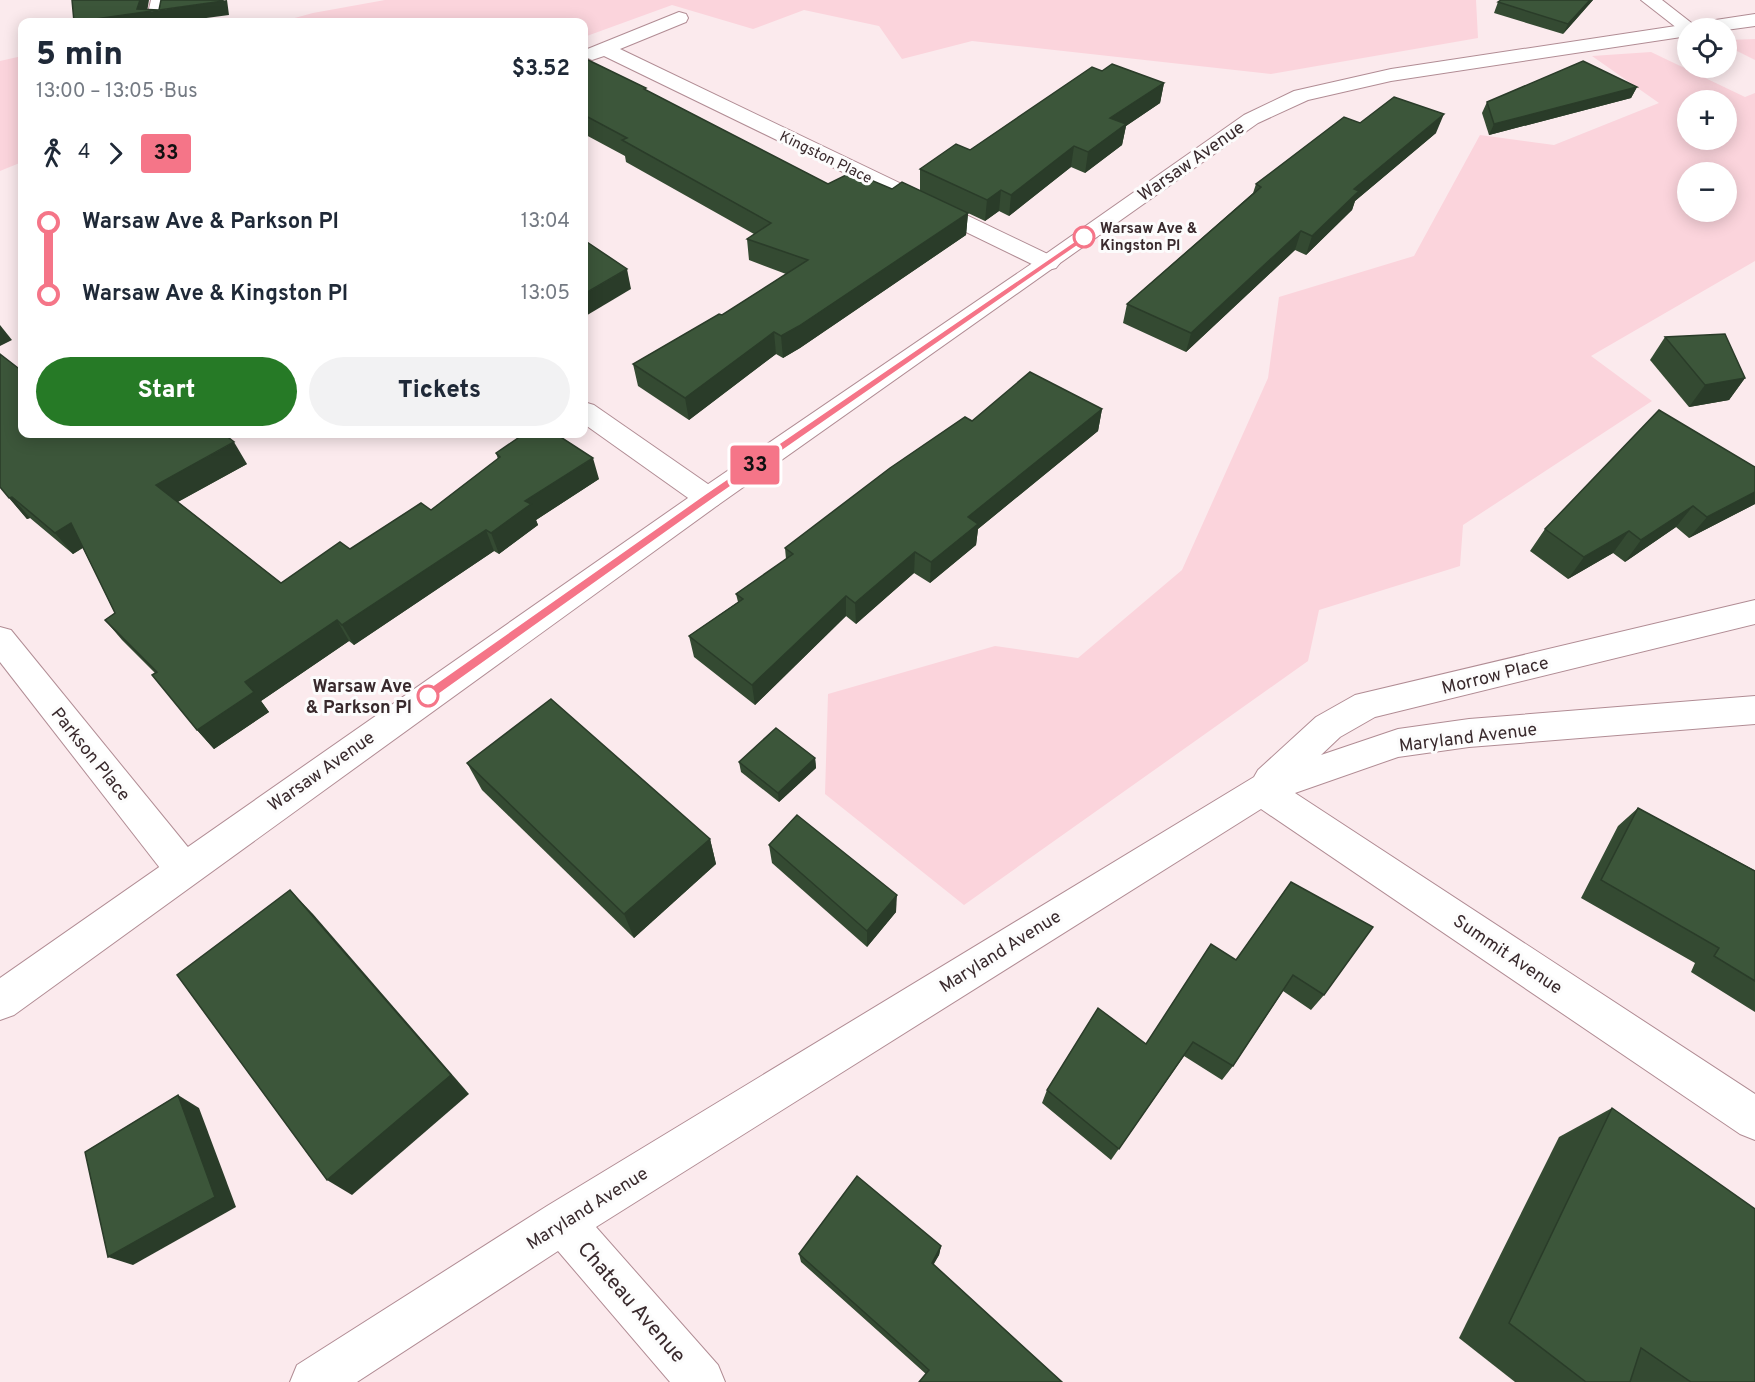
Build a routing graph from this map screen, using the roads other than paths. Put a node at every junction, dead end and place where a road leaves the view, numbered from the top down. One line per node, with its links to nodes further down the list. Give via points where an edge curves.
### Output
1 (160, 0): 3 (street)
2 (1650, 0): 6 (street)
3 (156, 18)
4 (679, 18): 9 (street)
5 (1755, 20): 7 (street)
6 (1677, 21)
7 (1737, 23)
8 (1677, 31): 11 (street, Warsaw Avenue, via 1391,75 1300,95 1251,119)
9 (604, 49): 10 (street); 11 (street, Kingston Place)
10 (588, 56)
11 (1048, 263): 13 (street, Warsaw Avenue)
12 (588, 414): 13 (street)
13 (708, 498): 18 (street, Warsaw Avenue)
14 (1755, 612): 17 (street, Morrow Place, via 1367,705 1328,727)
15 (0, 639): 18 (street, Parkson Place)
16 (1755, 710): 17 (street, Maryland Avenue, via 1469,733 1398,743)
17 (1261, 790): 20 (street, Summit Avenue); 21 (street, Maryland Avenue)
18 (183, 869): 19 (street, Warsaw Avenue)
19 (0, 1001)
20 (1755, 1119)
21 (563, 1222): 22 (street, Maryland Avenue); 23 (street, Chateau Avenue)
22 (314, 1382)
23 (700, 1382)

